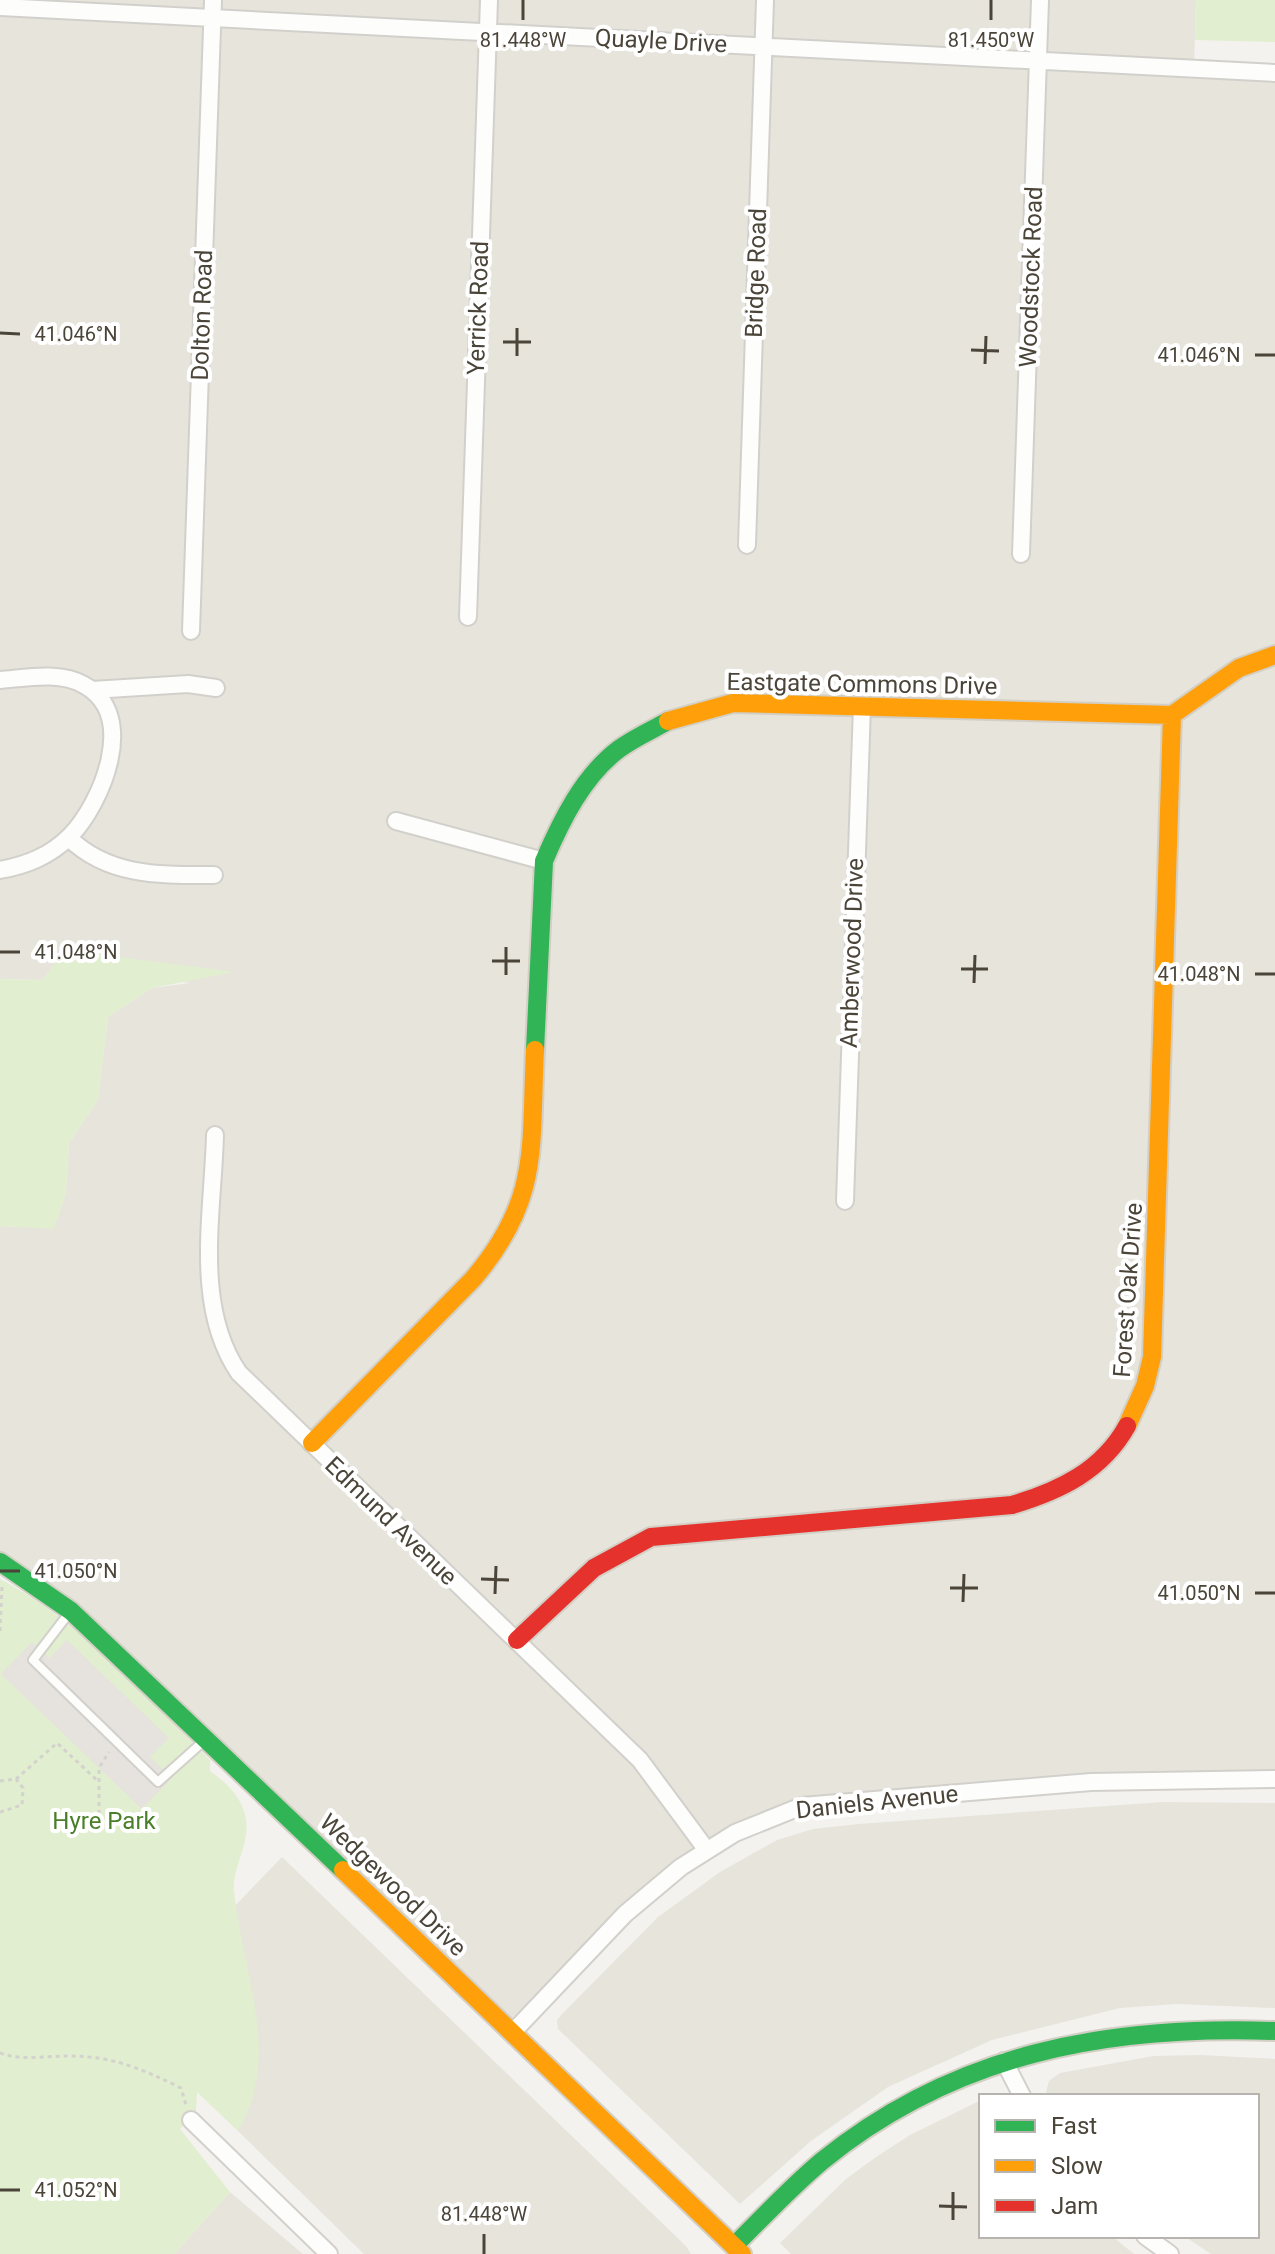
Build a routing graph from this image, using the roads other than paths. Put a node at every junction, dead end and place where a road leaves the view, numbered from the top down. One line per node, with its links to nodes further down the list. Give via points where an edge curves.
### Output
1 (213, 0): 6 (street, Dolton Road)
2 (489, 0): 7 (street, Yerrick Road)
3 (765, 0): 8 (street, Bridge Road)
4 (1040, 0): 9 (street, Woodstock Road)
5 (0, 7): 6 (street, Quayle Drive)
6 (212, 18): 7 (street, Quayle Drive); 14 (street, Dolton Road)
7 (488, 33): 8 (street, Quayle Drive); 13 (street, Yerrick Road)
8 (763, 46): 9 (street, Quayle Drive); 11 (street, Bridge Road)
9 (1040, 61): 10 (street, Quayle Drive); 12 (street, Woodstock Road)
10 (1275, 73)
11 (747, 545)
12 (1021, 554)
13 (468, 617)
14 (191, 631)
15 (1275, 655): 20 (street, via 1239,668)
16 (0, 680): 18 (street, via 55,677)
17 (216, 688): 18 (street, via 188,684)
18 (92, 690): 22 (street, via 110,719 111,748 92,806)
19 (862, 706): 20 (street, Eastgate Commons Drive); 23 (street, Eastgate Commons Drive, via 733,703 675,717 645,731 590,777 570,805); 27 (street, Amberwood Drive)
20 (1172, 715): 31 (street, Forest Oak Drive, via 1152,1357 1142,1400 1118,1443 1071,1484 1012,1505 651,1537 592,1567)
21 (396, 821): 23 (street)
22 (69, 838): 24 (street, via 36,861); 25 (street, via 91,857 135,872)
23 (544, 861): 28 (street, Eastgate Commons Drive, via 531,1165 521,1208 497,1251 473,1279)
24 (0, 870)
25 (214, 875)
26 (215, 1135): 28 (street, Edmund Avenue, via 210,1286 216,1329 239,1373)
27 (845, 1201)
28 (312, 1443): 31 (street, Edmund Avenue)
29 (1, 1562): 30 (street, Wedgewood Drive)
30 (71, 1611): 32 (street, Wedgewood Drive); 32 (lane, via 33,1660 158,1782)
31 (517, 1640): 34 (street, Edmund Avenue, via 640,1760)
32 (206, 1739): 36 (street, Wedgewood Drive)
33 (1275, 1779): 34 (street, Daniels Avenue, via 1105,1781 802,1806)
34 (706, 1849): 36 (street, Daniels Avenue, via 625,1914)
35 (1275, 2031): 37 (street, via 1127,2031)
36 (513, 2032): 41 (street, Wedgewood Drive)
37 (1004, 2061): 38 (street); 41 (street, via 949,2082 834,2151 786,2193)
38 (1021, 2094)
39 (191, 2120): 42 (street)
40 (1148, 2238): 43 (street)
41 (734, 2251)
42 (329, 2254)
43 (1170, 2254)

